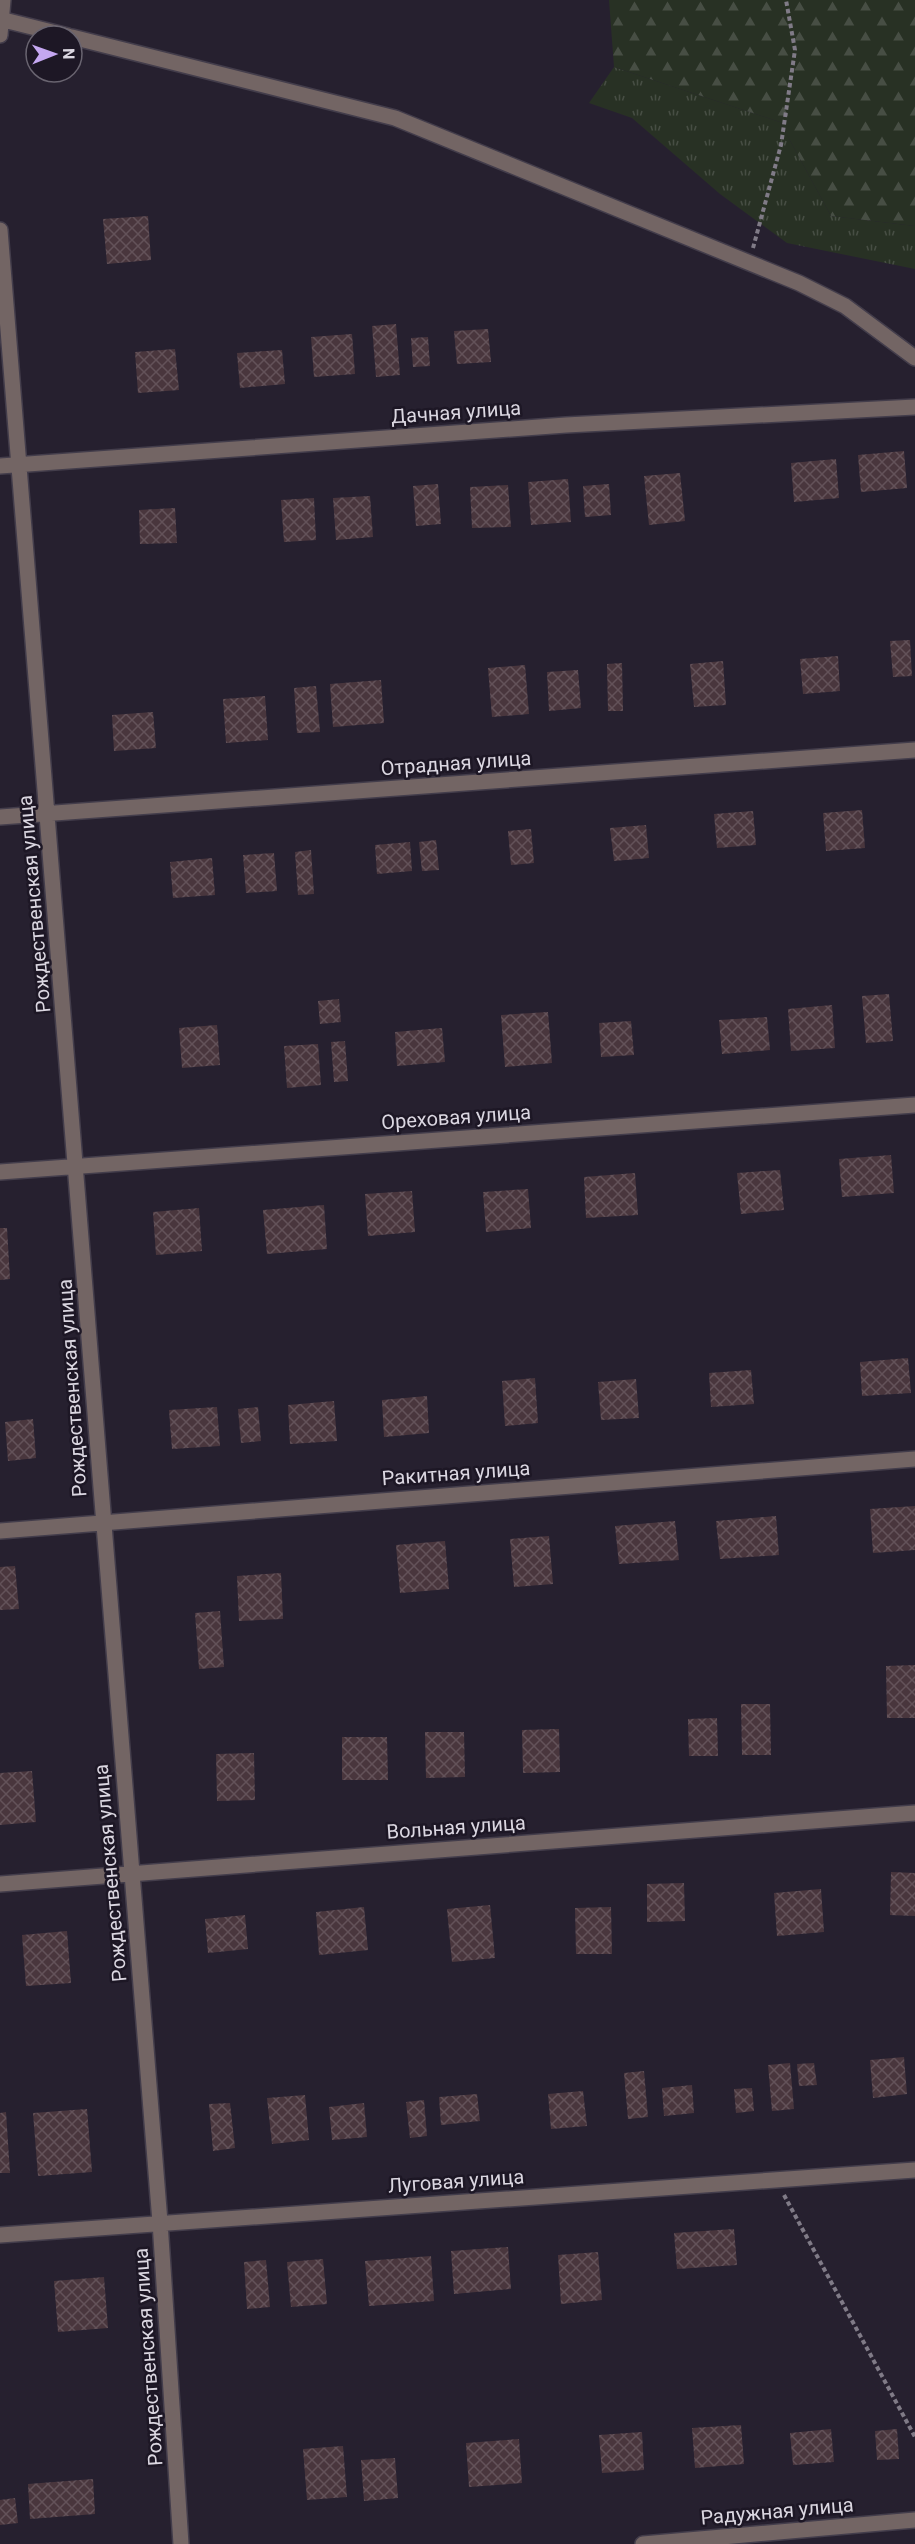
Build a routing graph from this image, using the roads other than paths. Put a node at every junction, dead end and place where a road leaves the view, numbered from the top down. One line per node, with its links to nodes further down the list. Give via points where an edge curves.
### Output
1 (3, 0): 2 (street)
2 (1, 24): 3 (street)
3 (24, 28)
4 (84, 40): 6 (street, via 395,118 799,283 845,306)
5 (0, 230): 8 (street, Рождественская улица)
6 (915, 358)
7 (915, 406): 8 (street, Дачная улица, via 566,425)
8 (18, 465): 9 (street, Дачная улица); 11 (street, Рождественская улица)
9 (0, 466)
10 (915, 750): 11 (street, Отрадная улица)
11 (47, 813): 12 (street, Отрадная улица); 14 (street, Рождественская улица)
12 (0, 817)
13 (915, 1104): 14 (street, Ореховая улица)
14 (76, 1165): 15 (street, Ореховая улица); 17 (street, Рождественская улица)
15 (0, 1172)
16 (915, 1459): 17 (street, Ракитная улица)
17 (103, 1521): 18 (street, Ракитная улица); 20 (street, Рождественская улица)
18 (0, 1531)
19 (915, 1813): 20 (street, Вольная улица)
20 (131, 1872): 21 (street, Вольная улица); 23 (street, Рождественская улица)
21 (0, 1884)
22 (915, 2170): 23 (street, Луговая улица)
23 (160, 2222): 24 (street, Луговая улица); 26 (street, Рождественская улица)
24 (0, 2235)
25 (915, 2520): 27 (street, Радужная улица)
26 (181, 2544)
27 (643, 2544)

